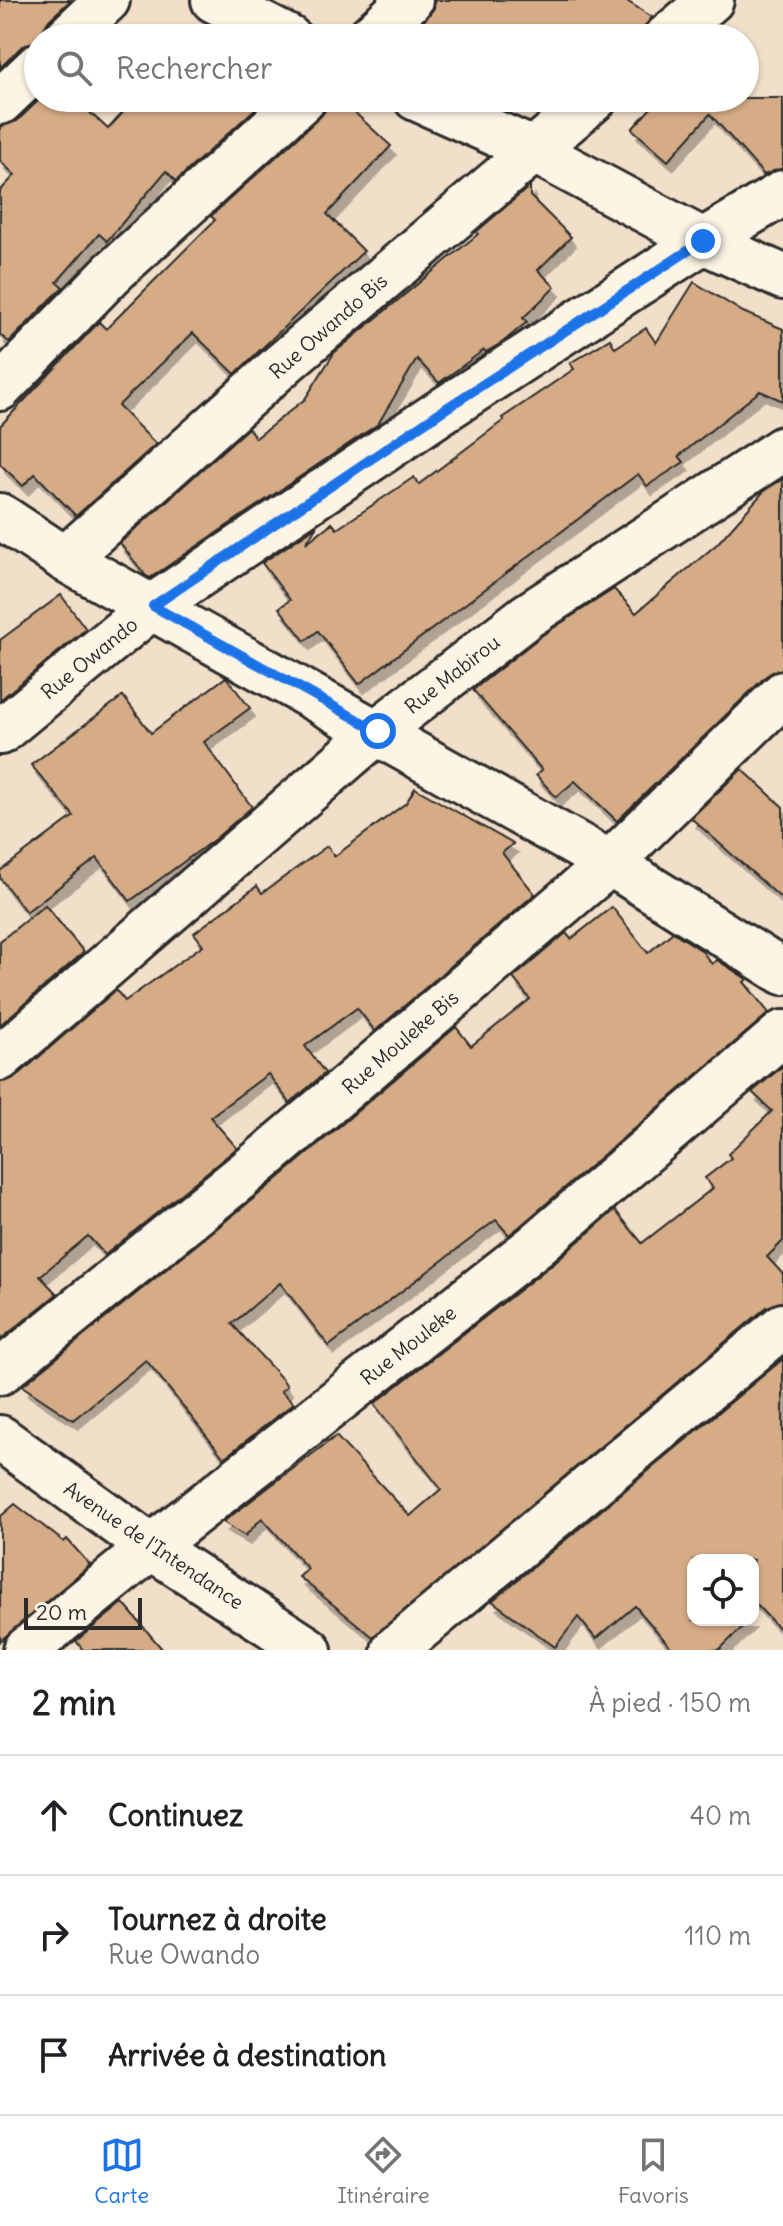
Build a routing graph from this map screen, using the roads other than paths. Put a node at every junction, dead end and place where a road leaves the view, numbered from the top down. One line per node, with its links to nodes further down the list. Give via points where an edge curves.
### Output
1 (107, 0): 5 (street)
2 (214, 0): 6 (street)
3 (410, 0): 7 (street)
4 (711, 0): 8 (street)
5 (82, 24)
6 (261, 24)
7 (384, 24)
8 (683, 24)
9 (24, 79): 10 (street)
10 (0, 102)
11 (289, 112): 18 (street, via 112,273)
12 (448, 112): 14 (street)
13 (578, 112): 14 (street, Rue Owando Bis)
14 (533, 150): 16 (street); 21 (street, Rue Owando Bis)
15 (783, 193): 16 (street, Rue Owando)
16 (703, 241): 17 (street); 22 (street, Rue Owando)
17 (783, 277)
18 (0, 388)
19 (783, 449): 24 (street, Rue Mabirou, via 527,616)
20 (0, 516): 21 (street)
21 (65, 559): 22 (street)
22 (153, 606): 24 (street); 25 (street, Rue Owando)
23 (783, 694): 26 (street, Rue Mouleke Bis)
24 (378, 731): 26 (street); 29 (street, Rue Mabirou)
25 (0, 732)
26 (610, 863): 27 (street); 31 (street, Rue Mouleke Bis, via 258,1163)
27 (783, 972)
28 (783, 1033): 33 (street, Rue Mouleke, via 535,1246)
29 (0, 1058)
30 (783, 1326): 36 (street)
31 (0, 1372)
32 (0, 1438): 33 (street, Avenue de l'Intendance)
33 (151, 1547): 34 (street, Rue Mouleke); 35 (street, Avenue de l'Intendance)
34 (26, 1650)
35 (309, 1650)
36 (394, 1650)

